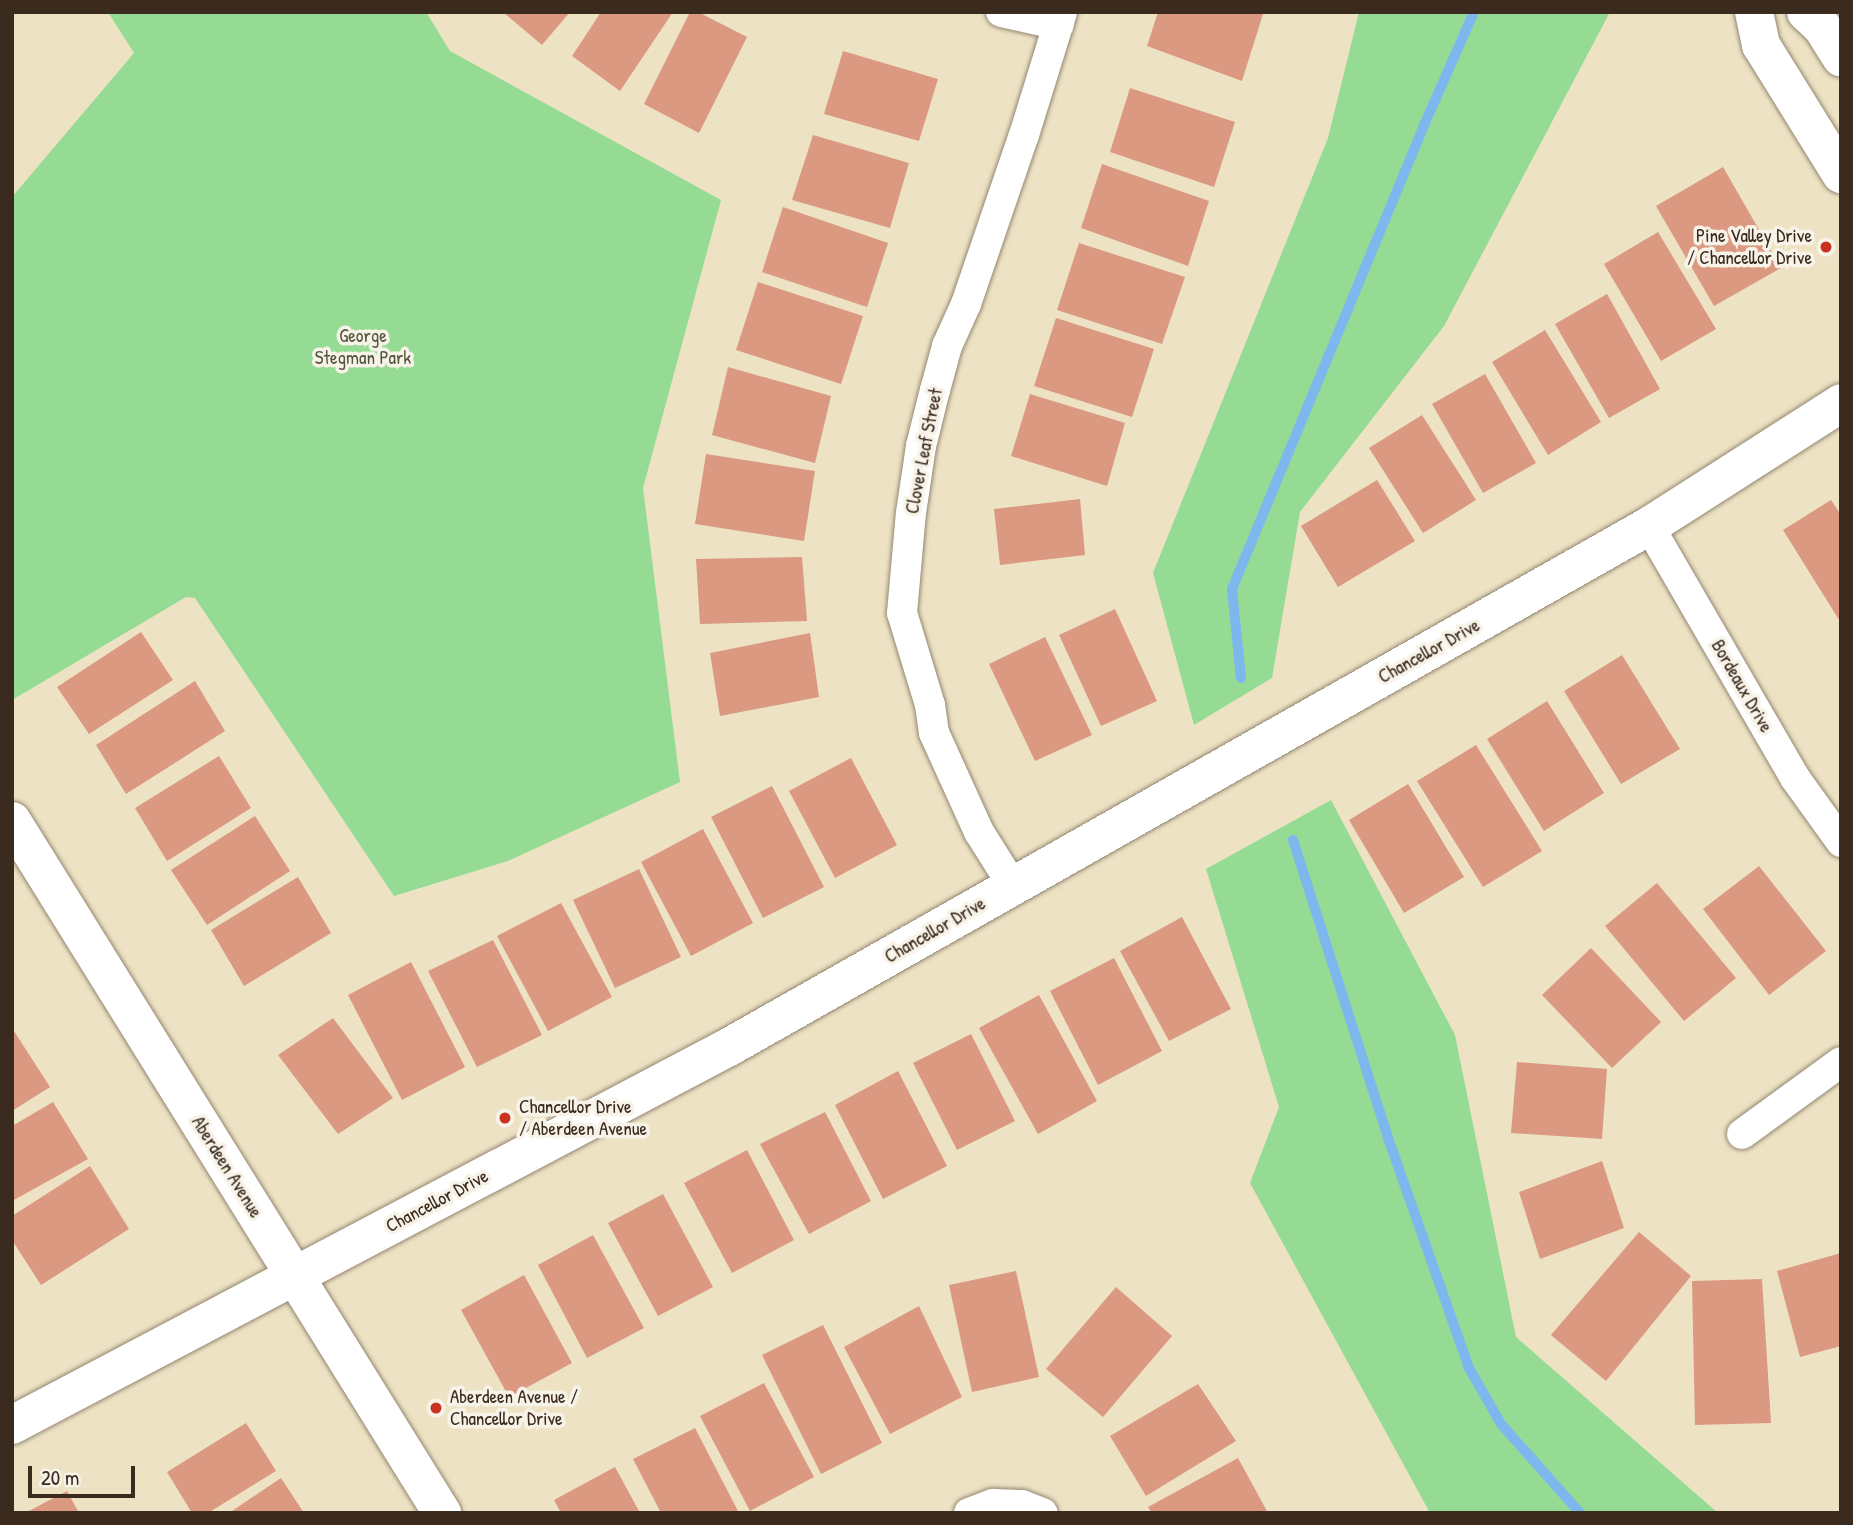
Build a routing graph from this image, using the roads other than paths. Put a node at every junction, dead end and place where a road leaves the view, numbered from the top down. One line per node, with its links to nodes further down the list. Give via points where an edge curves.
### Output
1 (1001, 12): 4 (street)
2 (1754, 12): 6 (street, via 1761,45)
3 (1806, 12): 5 (street, via 1822,27)
4 (1060, 19): 11 (street, Clover Leaf Street, via 935,390 911,513 902,613 934,733 979,832)
5 (1841, 58)
6 (1841, 174)
7 (1841, 403): 8 (street, Chancellor Drive)
8 (1649, 526): 10 (street, Bordeaux Drive, via 1795,778); 11 (street, Chancellor Drive)
9 (12, 821): 14 (street, Aberdeen Avenue)
10 (1841, 842)
11 (1013, 886): 14 (street, Chancellor Drive, via 729,1046)
12 (1841, 1062): 13 (street)
13 (1742, 1134)
14 (295, 1277): 15 (street, Chancellor Drive); 16 (street, Aberdeen Avenue)
15 (12, 1425)
16 (442, 1513)
17 (969, 1513): 18 (street, via 992,1504 1021,1505)
18 (1043, 1513)

